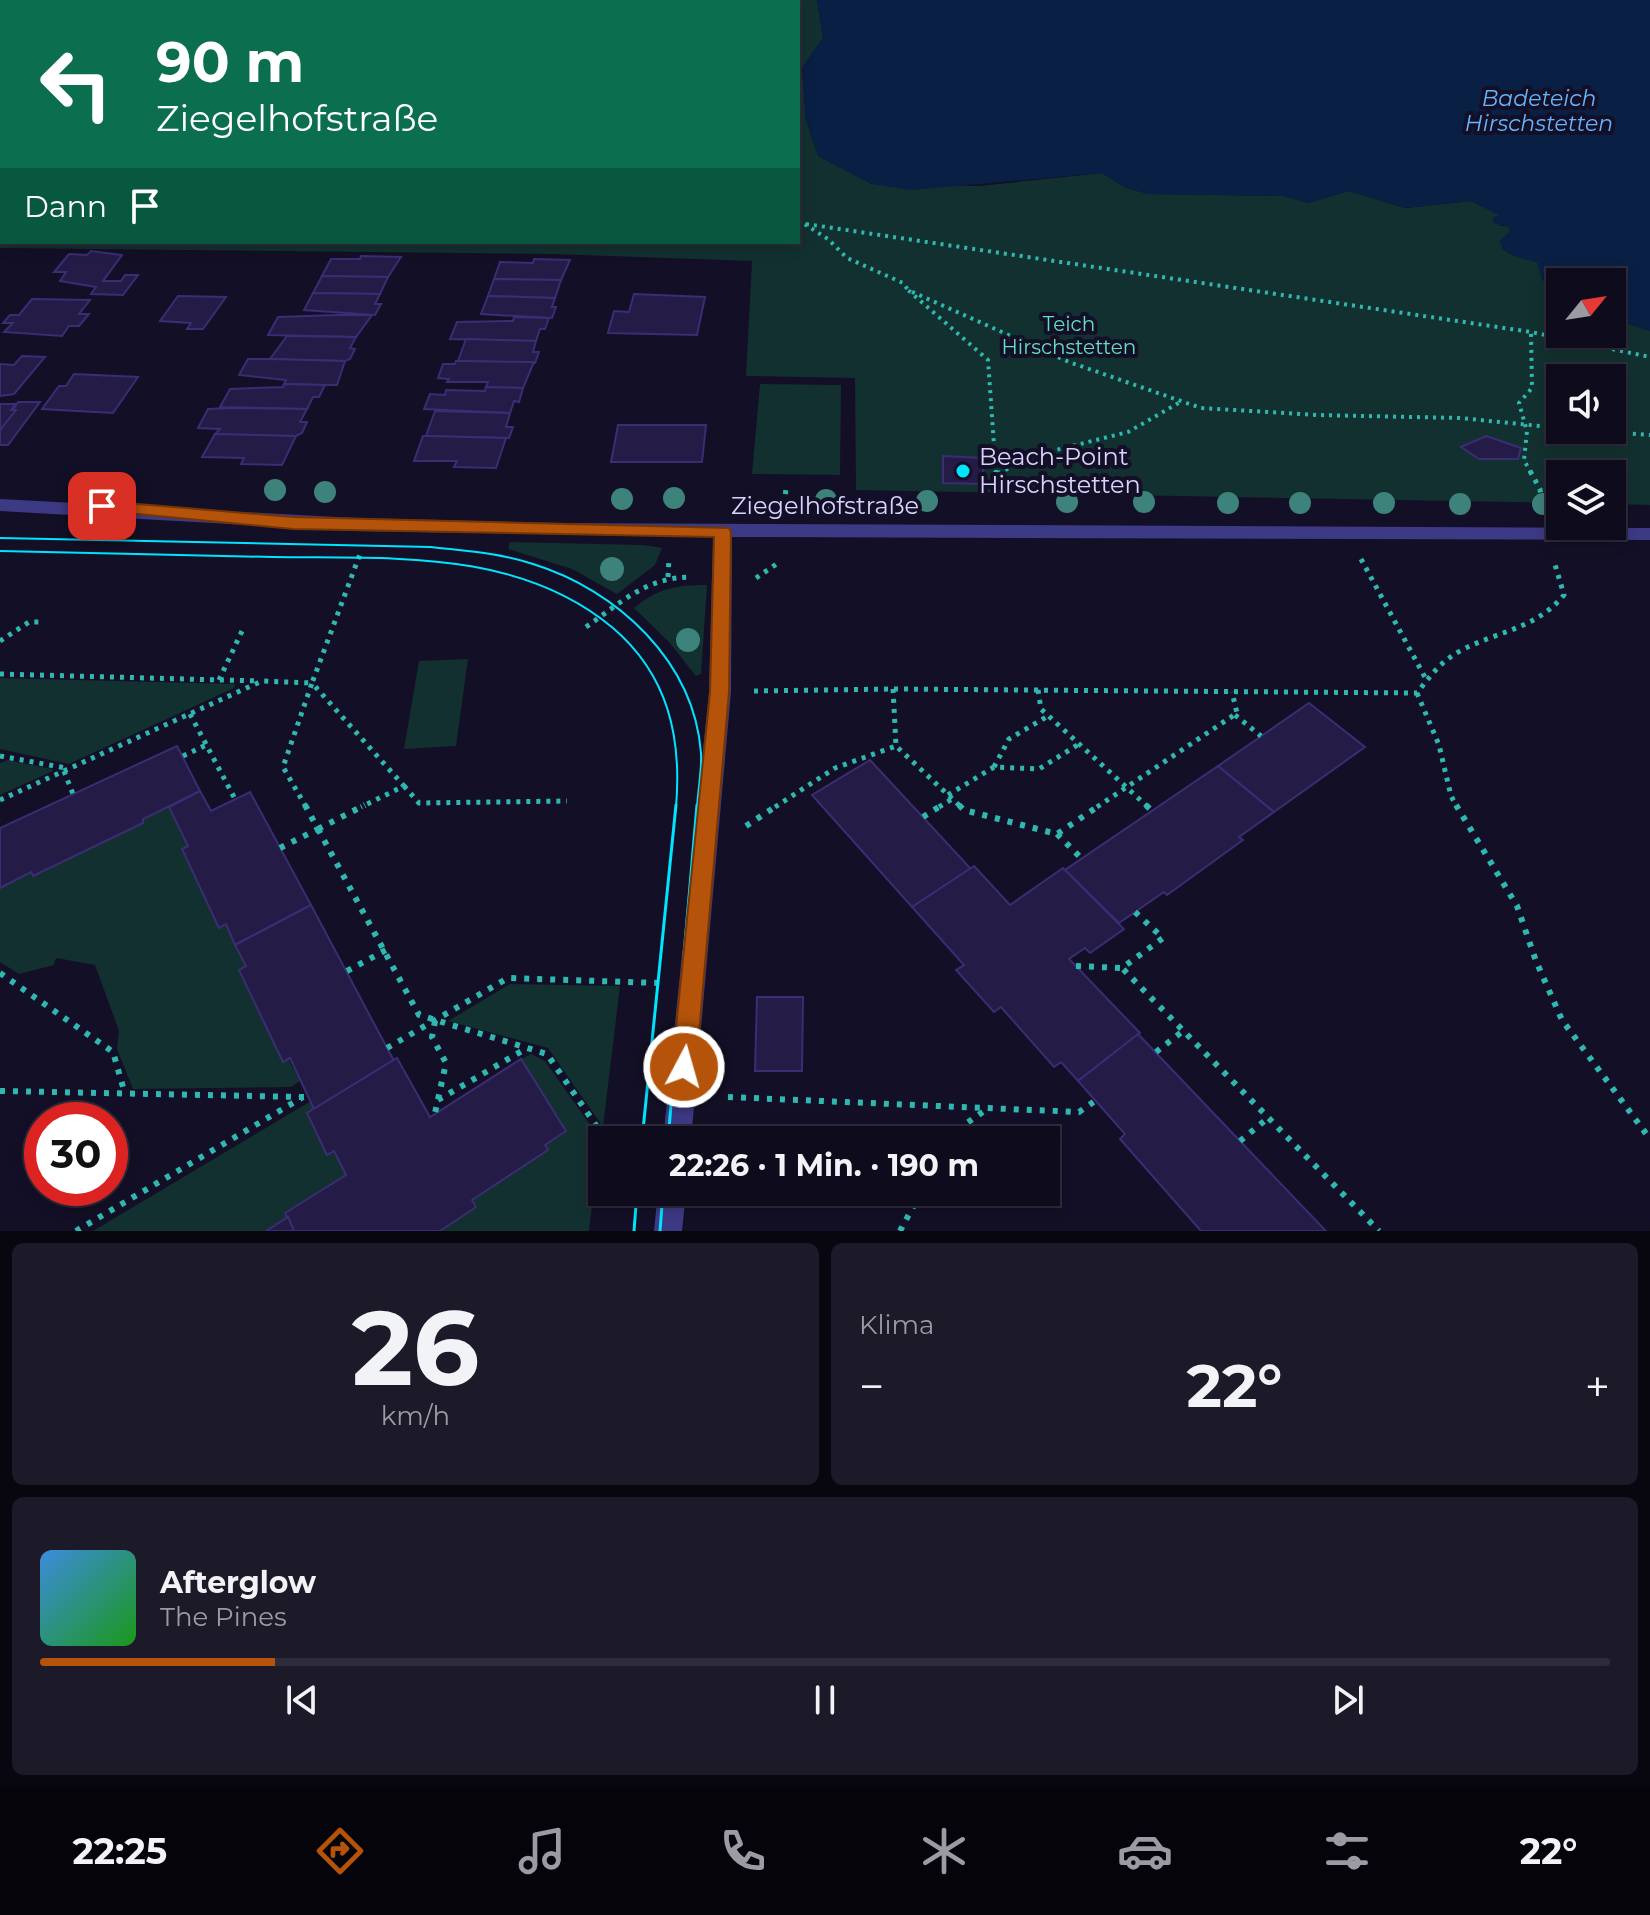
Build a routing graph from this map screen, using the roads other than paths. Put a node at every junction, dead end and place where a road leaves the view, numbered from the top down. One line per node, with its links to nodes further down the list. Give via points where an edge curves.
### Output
1 (0, 505): 2 (street, Ziegelhofstraße, via 102,506 293,523)
2 (723, 532): 3 (street, Ziegelhofstraße); 4 (street, via 720,692)
3 (1650, 534)
4 (678, 1126)
5 (671, 1206): 6 (street)
6 (668, 1231)

